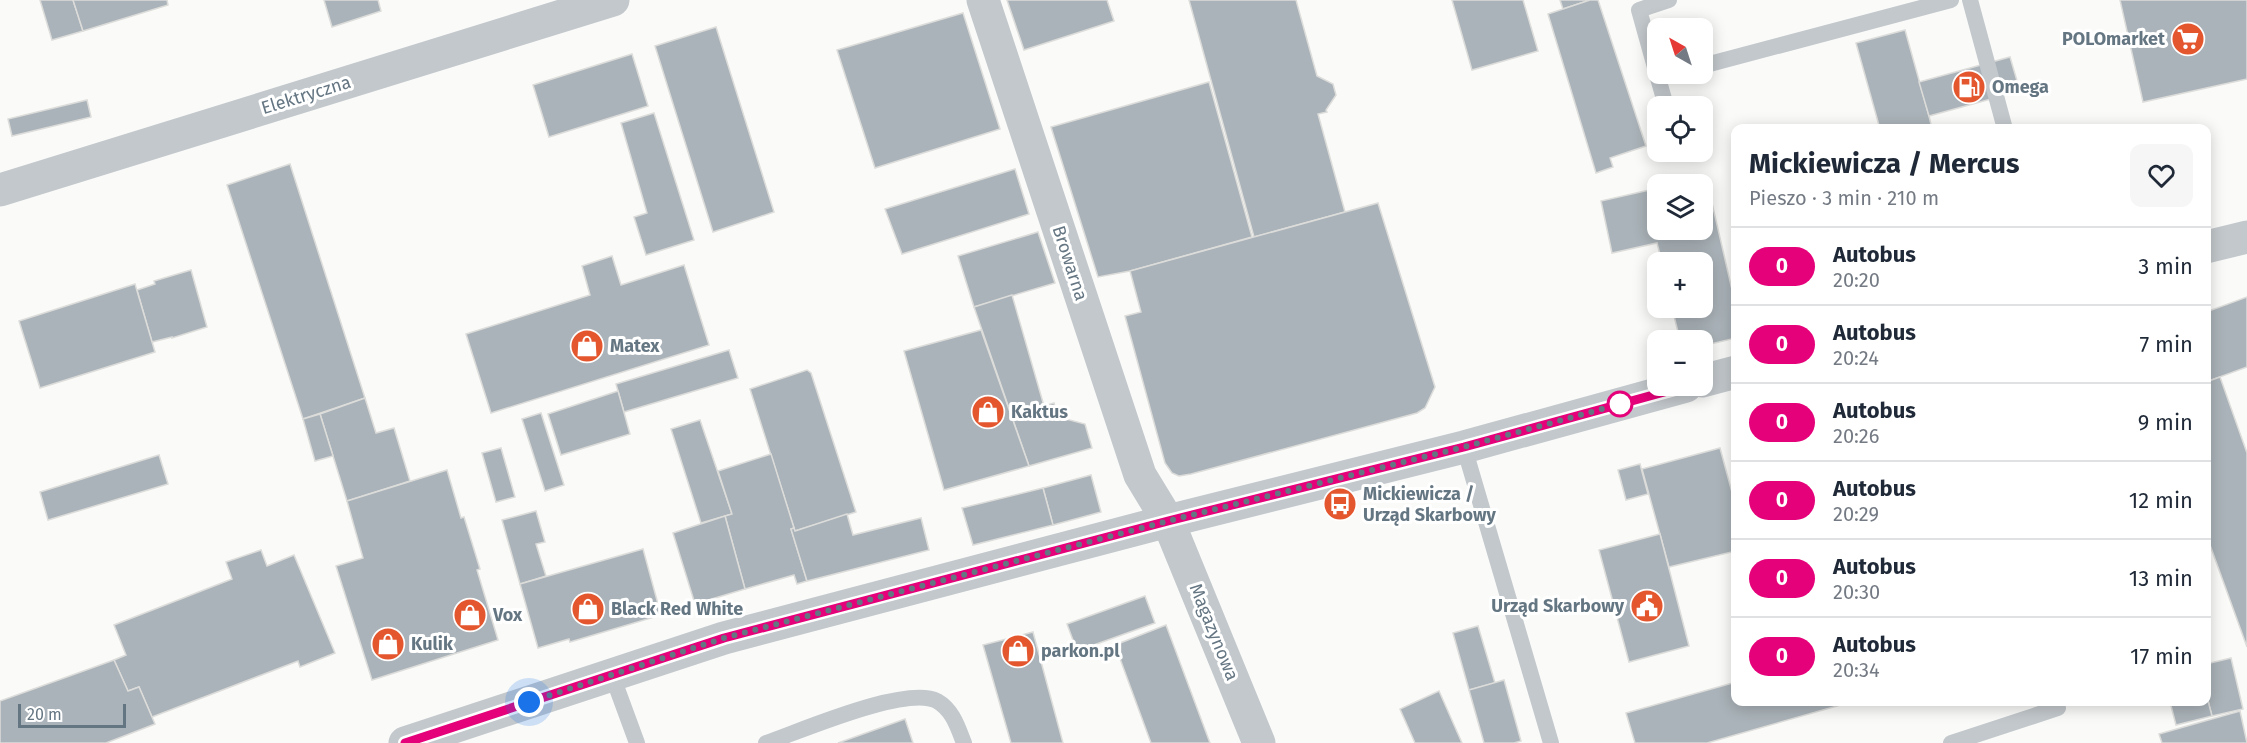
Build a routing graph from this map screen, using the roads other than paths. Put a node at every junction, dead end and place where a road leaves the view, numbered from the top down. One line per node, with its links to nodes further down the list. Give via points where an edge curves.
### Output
1 (613, 0): 9 (street, Elektryczna)
2 (983, 0): 16 (street, Browarna, via 1140,475)
3 (1669, 0): 6 (lane, via 1639,10)
4 (1951, 0): 7 (lane)
5 (1970, 0): 8 (lane)
6 (1647, 39)
7 (1713, 63)
8 (2004, 124)
9 (0, 190)
10 (2247, 237): 11 (street)
11 (2211, 246)
12 (1731, 373): 13 (street)
13 (1713, 378)
14 (1650, 396): 15 (street)
15 (1464, 447): 16 (street); 25 (lane)
16 (1168, 521): 17 (street, via 724,638); 24 (street, Magazynowa)
17 (612, 675): 19 (street); 21 (lane)
18 (2058, 708): 26 (lane)
19 (449, 736): 20 (street)
20 (405, 743)
21 (637, 743)
22 (766, 743): 23 (lane, via 882,703 913,697 937,701 955,719)
23 (963, 743)
24 (1259, 743)
25 (1551, 743)
26 (1952, 743)

